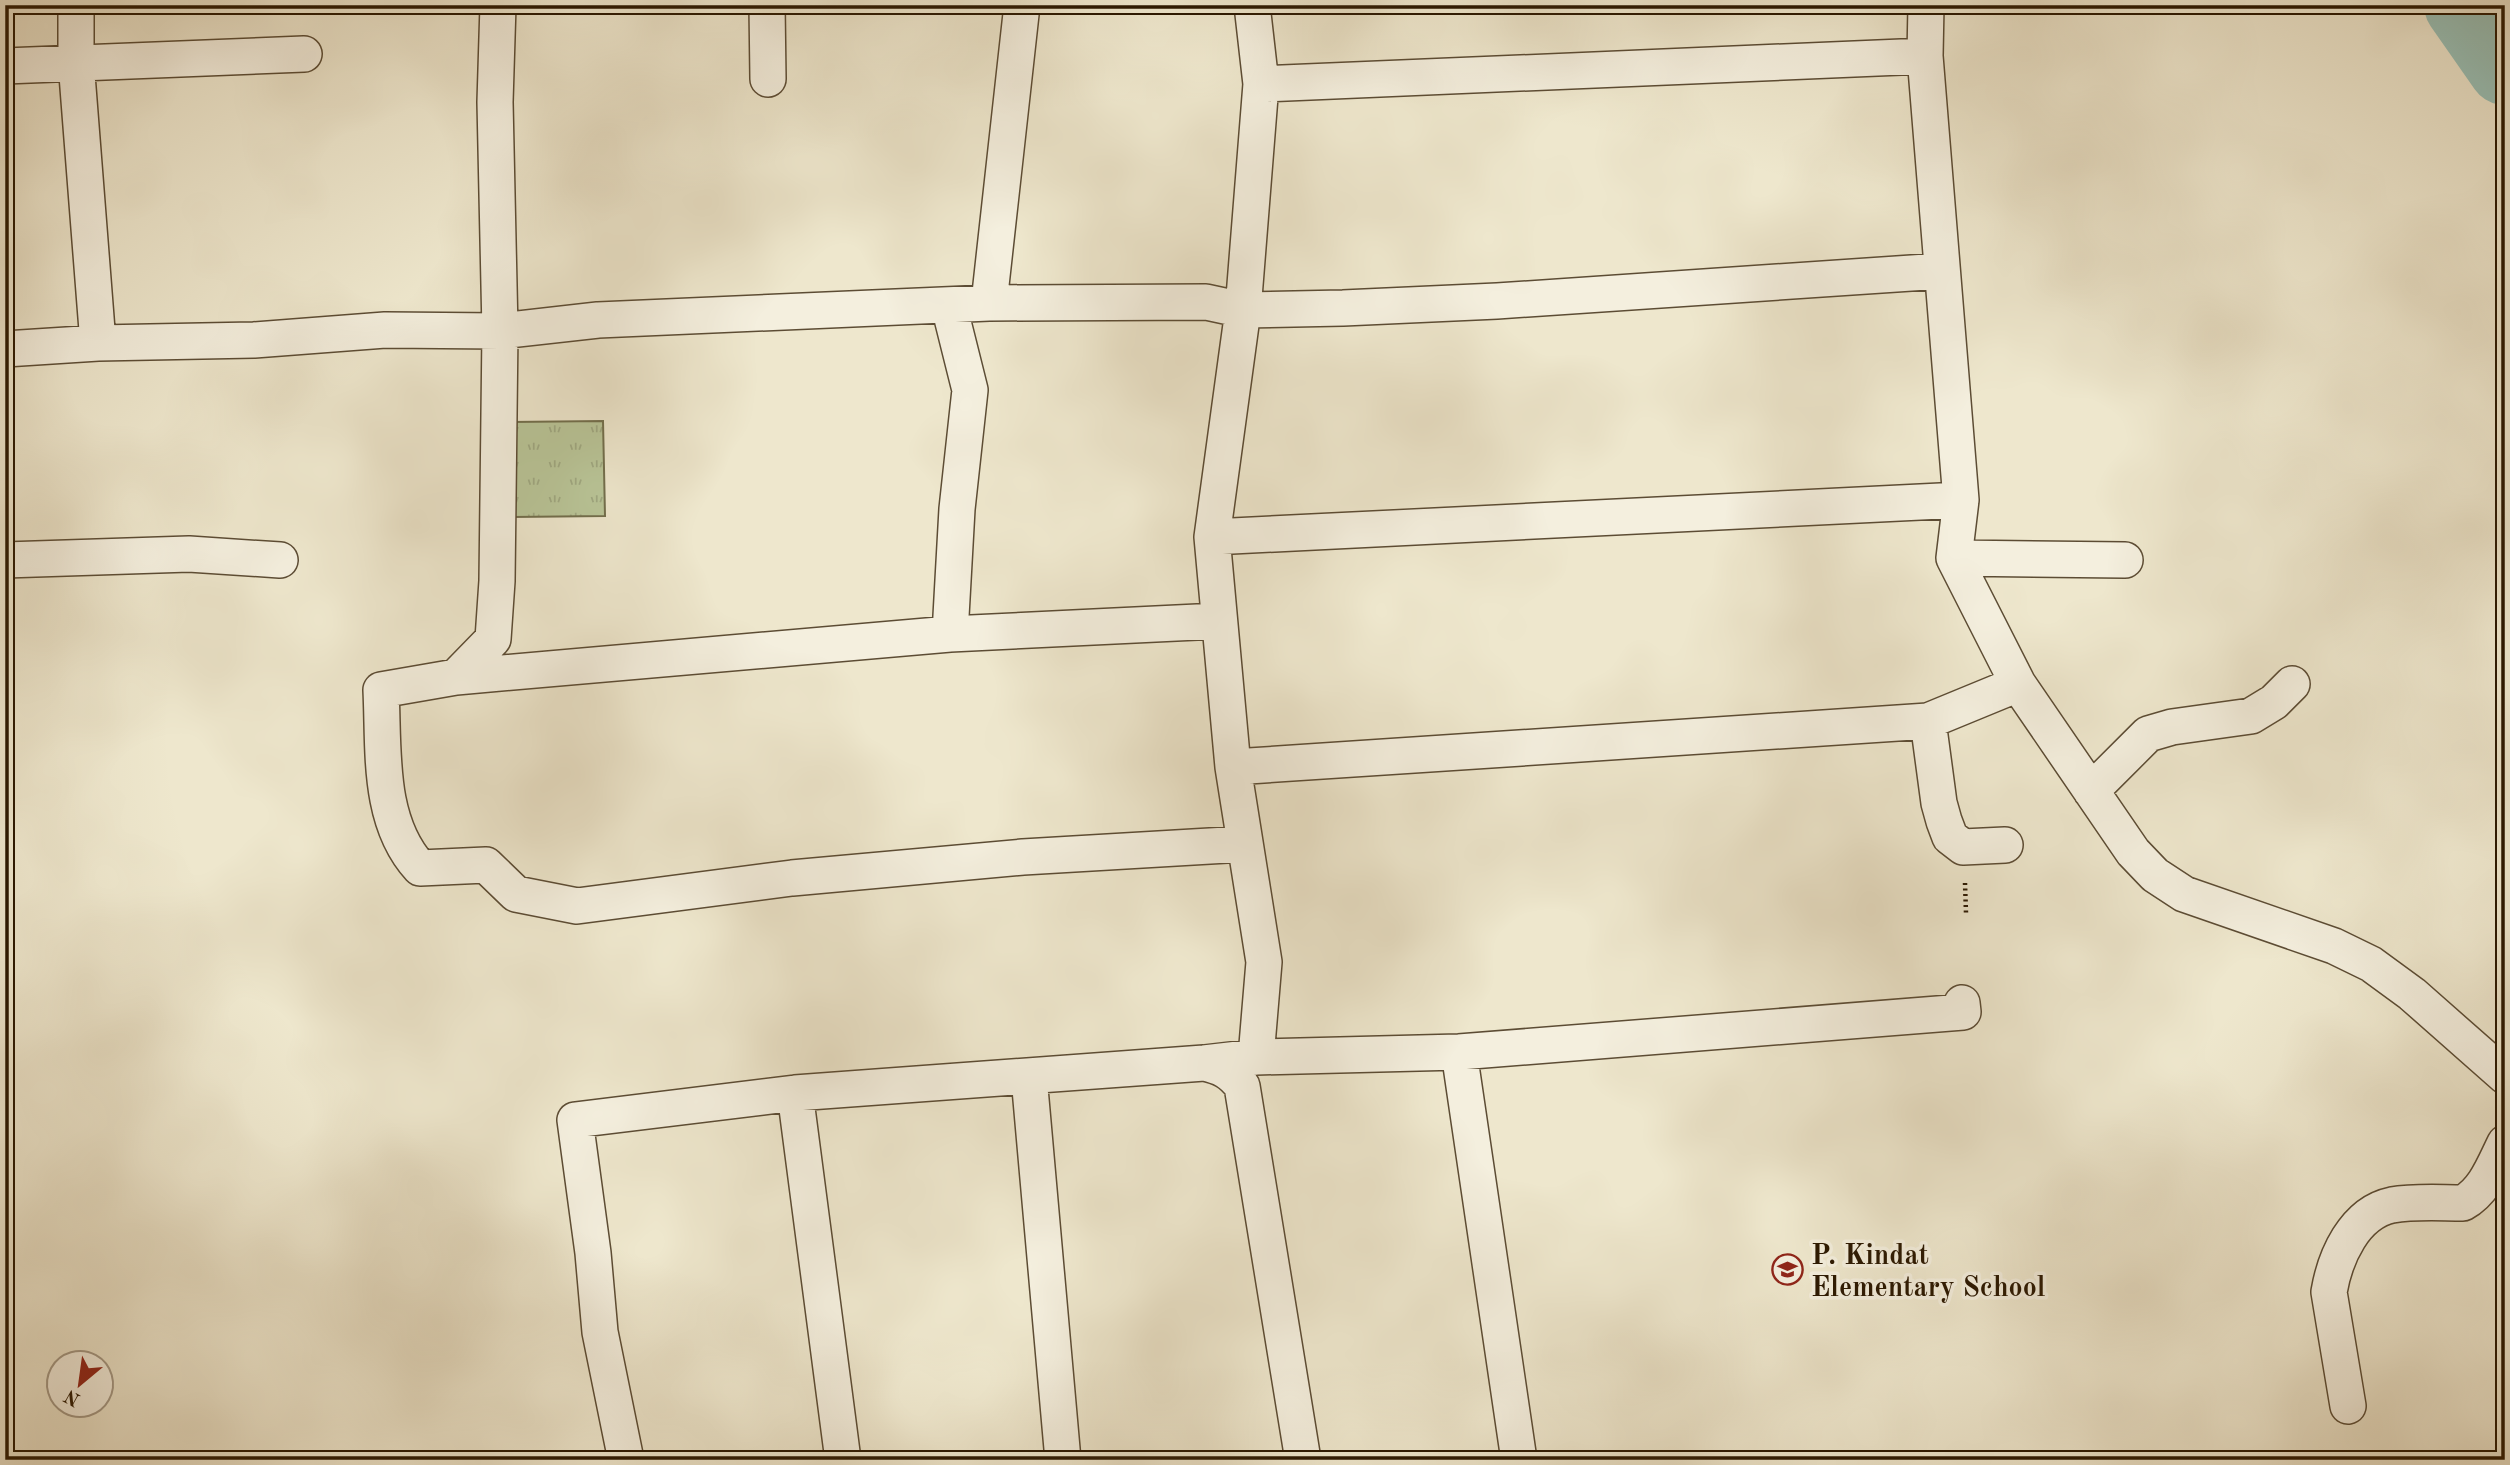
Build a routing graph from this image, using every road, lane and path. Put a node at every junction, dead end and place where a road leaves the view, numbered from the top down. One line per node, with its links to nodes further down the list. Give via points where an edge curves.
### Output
1 (76, 5): 9 (street)
2 (498, 5): 17 (street, via 495,102)
3 (767, 5): 11 (street)
4 (1022, 5): 14 (street)
5 (1252, 5): 12 (street)
6 (1926, 5): 8 (street)
7 (304, 54): 9 (street)
8 (1924, 56): 12 (street); 13 (street)
9 (76, 62): 10 (street); 18 (street)
10 (5, 66)
11 (768, 79)
12 (1261, 84): 16 (street)
13 (1941, 271): 16 (street, via 1497,301); 20 (street)
14 (989, 303): 15 (street); 16 (street, via 1206,302)
15 (949, 306): 17 (street, via 598,320); 27 (street, via 970,390)
16 (1243, 310): 21 (street)
17 (500, 331): 18 (street); 28 (street, via 493,639)
18 (98, 343): 19 (street)
19 (5, 349)
20 (1961, 500): 21 (street); 22 (street)
21 (1212, 537): 26 (street)
22 (1954, 558): 25 (street); 29 (street)
23 (5, 560): 24 (street, via 189,554)
24 (279, 560)
25 (2125, 560)
26 (1218, 621): 27 (street); 32 (street)
27 (950, 634): 28 (street)
28 (456, 677): 34 (street, via 381,690 392,820 407,853 420,868 486,865 516,894 576,906 792,878 1023,857)
29 (2018, 684): 31 (street); 33 (street)
30 (2292, 684): 33 (street, via 2251,716 2148,734)
31 (1928, 721): 32 (street); 35 (street, via 1939,803 1950,837 1963,847)
32 (1233, 767): 34 (street)
33 (2091, 791): 40 (street, via 2133,852 2155,875 2184,894 2334,946 2371,964)
34 (1244, 844): 38 (street, via 1264,961)
35 (2006, 845)
36 (1962, 1003): 37 (street, via 1963,1012)
37 (1459, 1052): 38 (street); 49 (street)
38 (1256, 1056): 39 (street)
39 (1204, 1063): 41 (street); 48 (street, via 1223,1068 1242,1086)
40 (2505, 1076)
41 (1029, 1077): 42 (street); 47 (street)
42 (795, 1093): 45 (street, via 575,1120 600,1332); 46 (street)
43 (2505, 1143): 44 (street, via 2473,1198 2463,1203 2391,1205 2374,1212 2355,1229 2340,1254 2329,1292)
44 (2348, 1406)
45 (626, 1460)
46 (843, 1460)
47 (1062, 1460)
48 (1303, 1460)
49 (1519, 1460)

